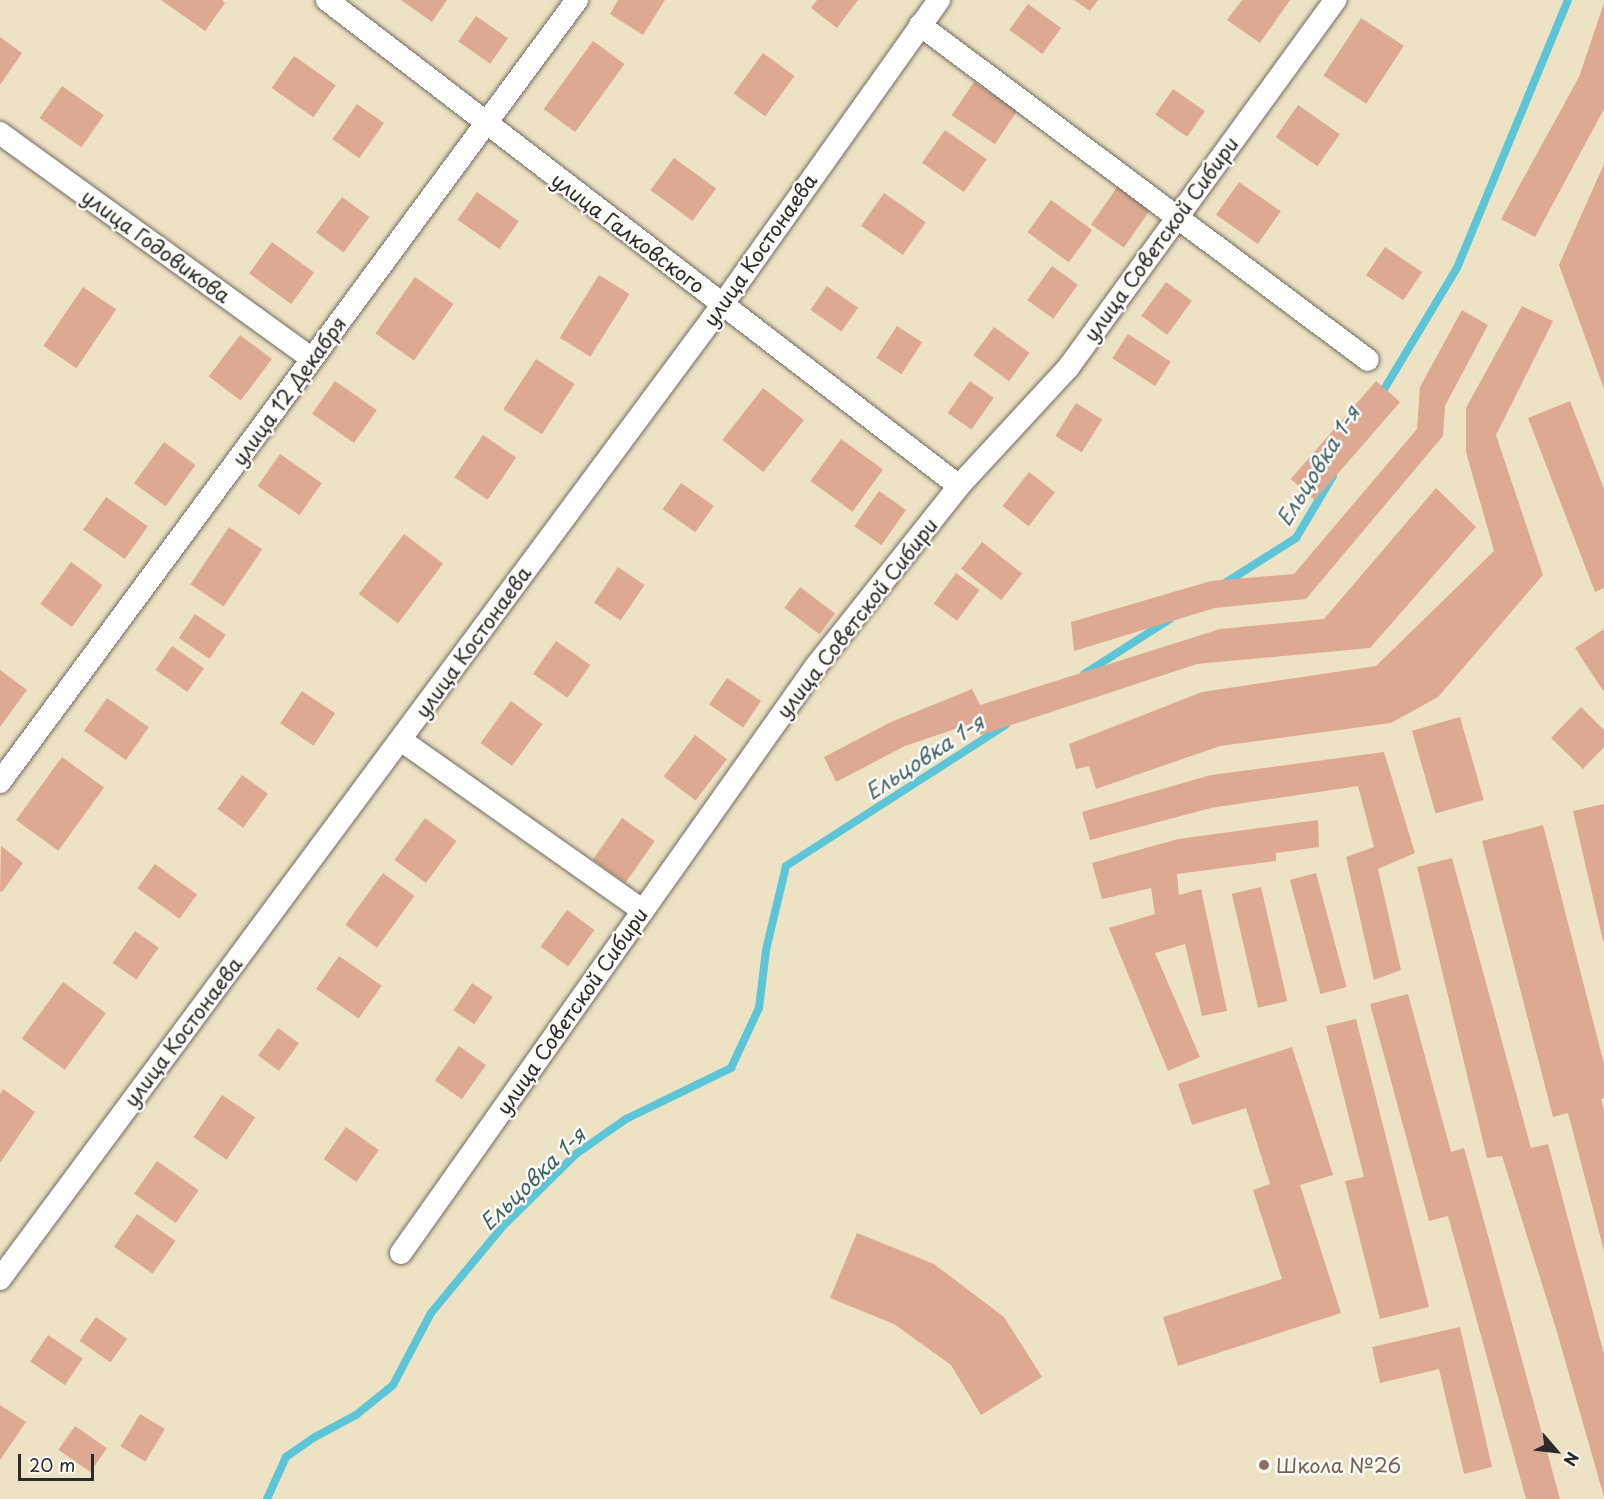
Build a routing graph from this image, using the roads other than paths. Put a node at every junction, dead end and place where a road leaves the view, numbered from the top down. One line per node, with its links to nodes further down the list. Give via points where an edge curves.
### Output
1 (327, 0): 6 (street, улица Галковского)
2 (577, 0): 6 (street, улица 12 Декабря)
3 (939, 0): 5 (street, улица Костонаева)
4 (1335, 0): 8 (street, улица Советской Сибири)
5 (920, 26): 8 (street); 9 (street, улица Костонаева)
6 (486, 124): 9 (street, улица Галковского); 10 (street, улица 12 Декабря)
7 (0, 133): 10 (street, улица Годовикова)
8 (1176, 218): 11 (street); 12 (street, улица Советской Сибири, via 1068,368)
9 (723, 304): 12 (street, улица Галковского); 13 (street, улица Костонаева)
10 (312, 359): 14 (street, улица 12 Декабря)
11 (1368, 360)
12 (959, 486): 15 (street, улица Советской Сибири, via 816,666)
13 (400, 740): 15 (street); 17 (street, улица Костонаева)
14 (0, 782)
15 (643, 911): 16 (street, улица Советской Сибири)
16 (401, 1253)
17 (0, 1279)

